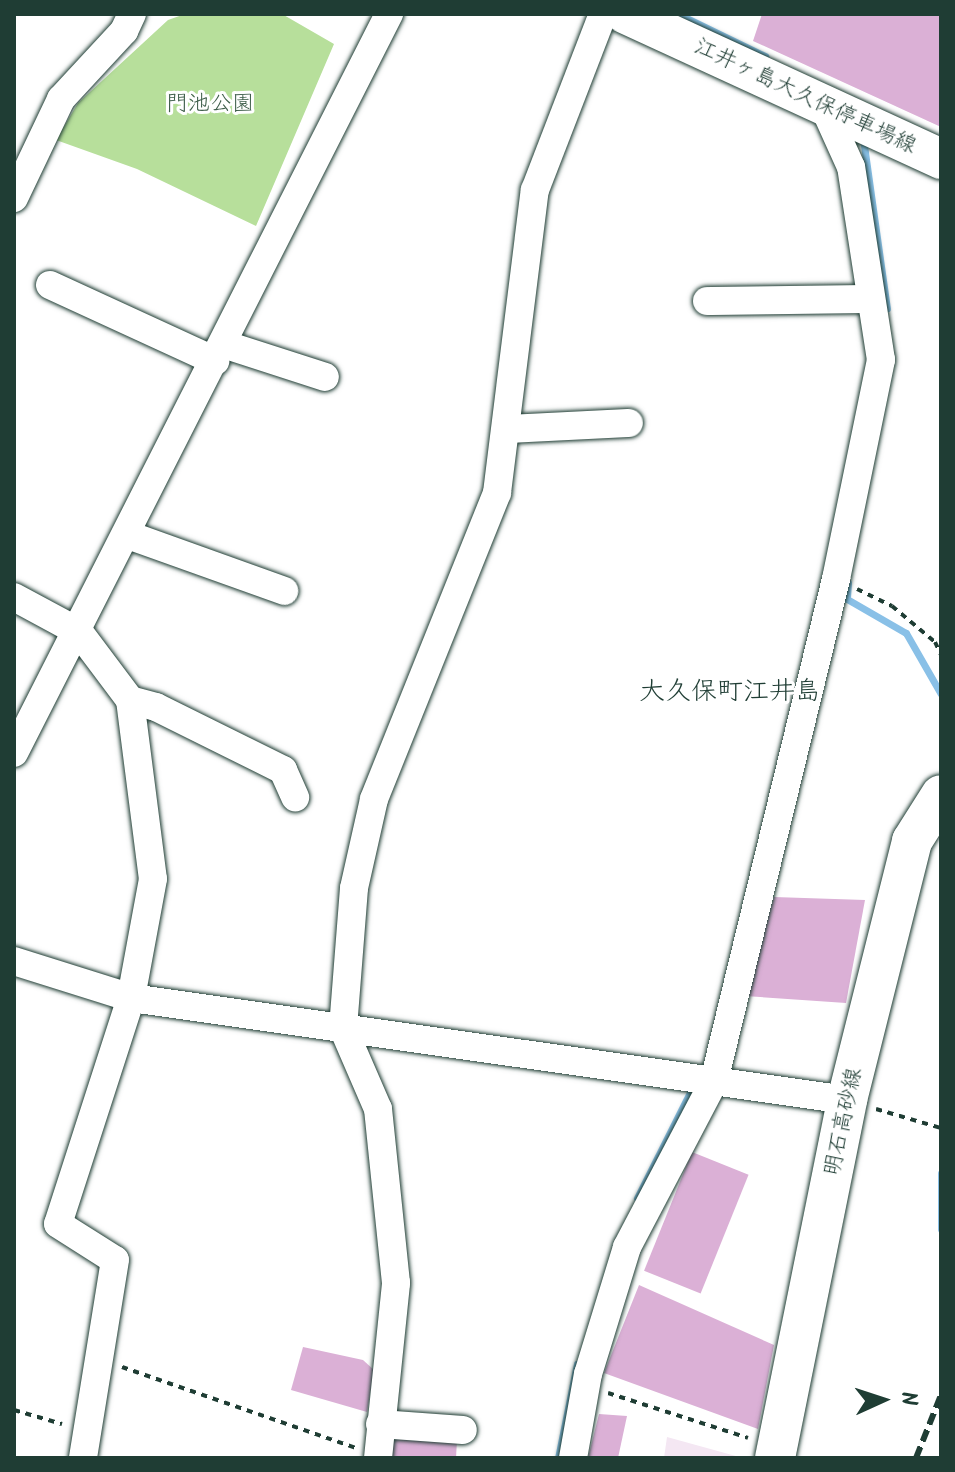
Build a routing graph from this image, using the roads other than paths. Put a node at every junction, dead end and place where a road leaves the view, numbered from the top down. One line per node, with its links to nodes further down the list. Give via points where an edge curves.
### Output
1 (132, 14): 7 (street, via 124,31 61,99)
2 (389, 14): 11 (street)
3 (603, 14): 14 (street, via 535,190)
4 (626, 14): 5 (main road, 江井ヶ島大久保停車場線)
5 (823, 105): 6 (main road, 江井ヶ島大久保停車場線); 9 (street, via 851,167)
6 (941, 159)
7 (14, 198)
8 (50, 285): 11 (street)
9 (871, 299): 10 (street); 26 (street, via 881,360 836,579)
10 (707, 301)
11 (219, 352): 12 (street); 15 (street)
12 (325, 377)
13 (629, 423): 14 (street)
14 (507, 429): 25 (street, via 497,493 374,799 354,888)
15 (128, 535): 16 (street); 18 (street)
16 (284, 591)
17 (14, 597): 18 (street)
18 (79, 632): 19 (street); 20 (street)
19 (130, 700): 22 (street, via 156,707 283,770); 24 (street, via 153,879)
20 (14, 753)
21 (941, 795): 27 (main road, 明石高砂線, via 912,841)
22 (295, 797)
23 (14, 961): 24 (street)
24 (131, 998): 25 (street); 30 (street, via 58,1224 115,1260)
25 (343, 1028): 26 (street); 29 (street, via 378,1109 396,1283)
26 (714, 1081): 27 (street); 32 (street, via 627,1247 586,1386)
27 (847, 1100): 31 (main road, 明石高砂線)
28 (463, 1430): 29 (street)
29 (379, 1443)
30 (85, 1445)
31 (776, 1453)
32 (573, 1458)

